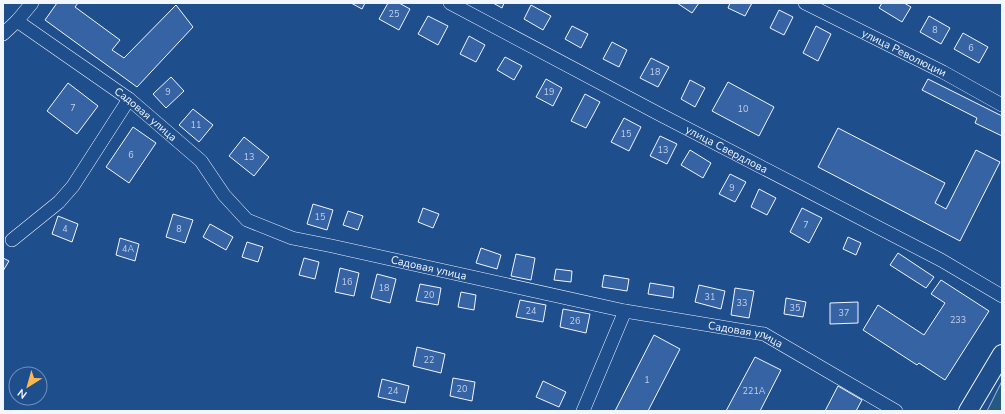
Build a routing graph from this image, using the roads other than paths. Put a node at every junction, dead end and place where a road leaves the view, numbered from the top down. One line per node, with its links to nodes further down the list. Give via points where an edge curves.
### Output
1 (32, 3): 4 (street)
2 (450, 3): 9 (street, улица Свердлова, via 654,112 942,260)
3 (805, 3): 7 (street, улица Революции, via 943,72)
4 (17, 21): 5 (street); 6 (street, Садовая улица)
5 (3, 34)
6 (128, 99): 8 (street, via 73,186 59,202); 10 (street, Садовая улица, via 201,161 224,195 247,220 292,238)
7 (1002, 105)
8 (12, 240)
9 (1002, 296)
10 (625, 311): 12 (street); 13 (street, Садовая улица, via 764,334)
11 (1002, 354): 14 (main road)
12 (583, 411)
13 (896, 411)
14 (968, 411)

